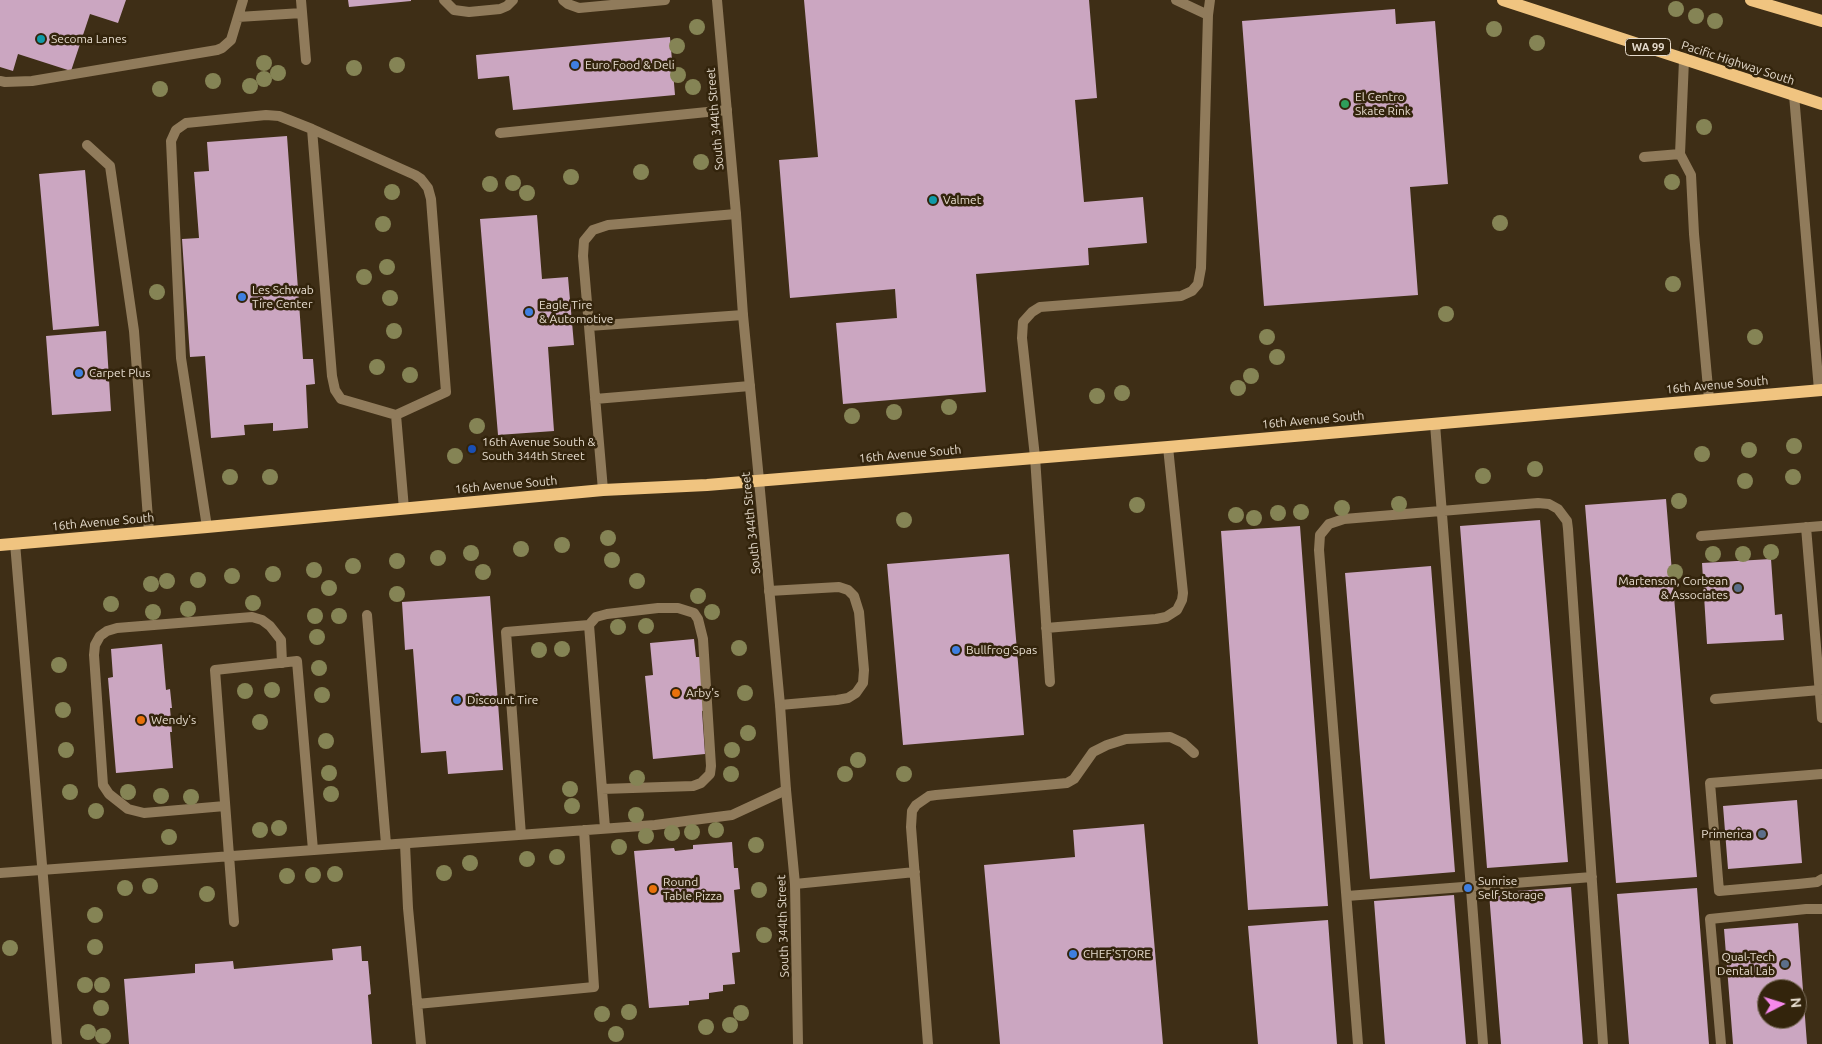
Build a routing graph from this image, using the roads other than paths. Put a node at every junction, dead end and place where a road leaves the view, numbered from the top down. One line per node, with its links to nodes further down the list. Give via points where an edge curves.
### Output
1 (243, 0): 14 (street)
2 (301, 0): 12 (street)
3 (444, 0): 4 (street, via 454,10 469,12 500,9)
4 (513, 0)
5 (563, 0): 6 (street, via 579,8)
6 (666, 0)
7 (717, 0): 21 (street, South 344th Street)
8 (1176, 0): 13 (street)
9 (1210, 0): 13 (street)
10 (1503, 0): 17 (main road, Pacific Highway South / WA 99)
11 (1751, 0): 15 (main road)
12 (302, 13): 14 (street); 16 (street)
13 (1208, 15): 38 (street, via 1200,279 1192,291 1181,296 1047,306 1027,316 1023,322 1022,338)
14 (238, 17): 18 (street, via 231,40 217,50 32,81)
15 (1822, 21)
16 (306, 60)
17 (1684, 60): 19 (main road, Pacific Highway South / WA 99); 25 (street)
18 (0, 81)
19 (1794, 96): 20 (main road, Pacific Highway South / WA 99); 28 (street)
20 (1822, 104)
21 (728, 110): 23 (street); 27 (street, South 344th Street)
22 (312, 129): 35 (street, via 335,390 341,399); 35 (street, via 416,175 428,188 446,392); 44 (street, via 279,116 204,120 181,126 171,141 181,358)
23 (500, 133)
24 (87, 145): 46 (street, via 110,166 134,331)
25 (1680, 154): 26 (street); 34 (street, via 1691,175)
26 (1644, 157)
27 (736, 214): 29 (street, South 344th Street); 30 (street, via 608,225 593,230 586,236 583,246)
28 (1817, 311): 32 (street)
29 (743, 315): 30 (street); 31 (street, South 344th Street)
30 (588, 326): 33 (street)
31 (750, 386): 33 (street); 39 (street, South 344th Street)
32 (1821, 390): 34 (main road, 16th Avenue South)
33 (595, 399): 40 (street)
34 (1709, 399): 36 (main road, 16th Avenue South)
35 (396, 415): 41 (street)
36 (1435, 424): 37 (main road, 16th Avenue South); 42 (street)
37 (1168, 447): 38 (main road, 16th Avenue South); 53 (street, via 1183,594 1177,610 1156,619)
38 (1035, 457): 39 (main road, 16th Avenue South); 53 (street)
39 (759, 480): 40 (main road, 16th Avenue South); 50 (street, South 344th Street)
40 (603, 490): 41 (main road, 16th Avenue South)
41 (404, 509): 44 (main road, 16th Avenue South)
42 (1442, 511): 75 (street, via 1538,503 1554,506 1566,521); 78 (street); 79 (street, via 1344,518 1328,524 1320,535)
43 (1822, 526): 45 (street)
44 (207, 527): 46 (main road, 16th Avenue South)
45 (1806, 527): 47 (street); 56 (street)
46 (149, 532): 48 (main road, 16th Avenue South)
47 (1701, 536)
48 (15, 544): 49 (main road, 16th Avenue South); 72 (street)
49 (0, 545)
50 (770, 591): 58 (street, South 344th Street); 58 (street, via 839,587 854,596 859,612 864,670 856,693 837,700)
51 (368, 614): 68 (street)
52 (589, 625): 62 (street); 62 (street, via 596,617 607,614 678,608 694,613 703,639 710,774 693,786); 67 (street, via 506,632)
53 (1046, 628): 55 (street)
54 (282, 663): 64 (street, via 215,670); 64 (street, via 281,640 270,626 252,618 117,628 100,636 95,645 104,785 109,794 128,809 144,813); 70 (street, via 297,661)
55 (1050, 682)
56 (1820, 690): 57 (street); 59 (street)
57 (1715, 699)
58 (780, 705): 63 (street, South 344th Street)
59 (1822, 718)
60 (1194, 752): 73 (street, via 1170,736 1126,739 1093,752 1074,779 1067,783 929,796 916,804 911,816)
61 (1822, 774): 76 (street, via 1710,783 1719,891)
62 (602, 789): 65 (street)
63 (786, 790): 65 (street, via 732,816); 77 (street, South 344th Street)
64 (225, 806): 71 (street)
65 (605, 828): 66 (street)
66 (584, 830): 67 (street); 82 (street, via 594,987)
67 (522, 835): 69 (street)
68 (386, 844): 69 (street); 70 (street)
69 (405, 844): 82 (street)
70 (313, 850): 71 (street)
71 (230, 856): 72 (street); 81 (street)
72 (42, 869): 74 (street); 83 (street)
73 (915, 872): 77 (street); 86 (street)
74 (0, 873)
75 (1592, 877): 78 (street); 89 (street)
76 (1822, 879)
77 (795, 884): 85 (street, South 344th Street)
78 (1471, 886): 79 (street); 88 (street)
79 (1346, 896): 87 (street)
80 (1822, 909): 90 (street, via 1710,919)
81 (234, 922)
82 (417, 1004): 84 (street)
83 (57, 1044)
84 (421, 1044)
85 (798, 1044)
86 (928, 1044)
87 (1358, 1044)
88 (1483, 1044)
89 (1603, 1044)
90 (1721, 1044)

